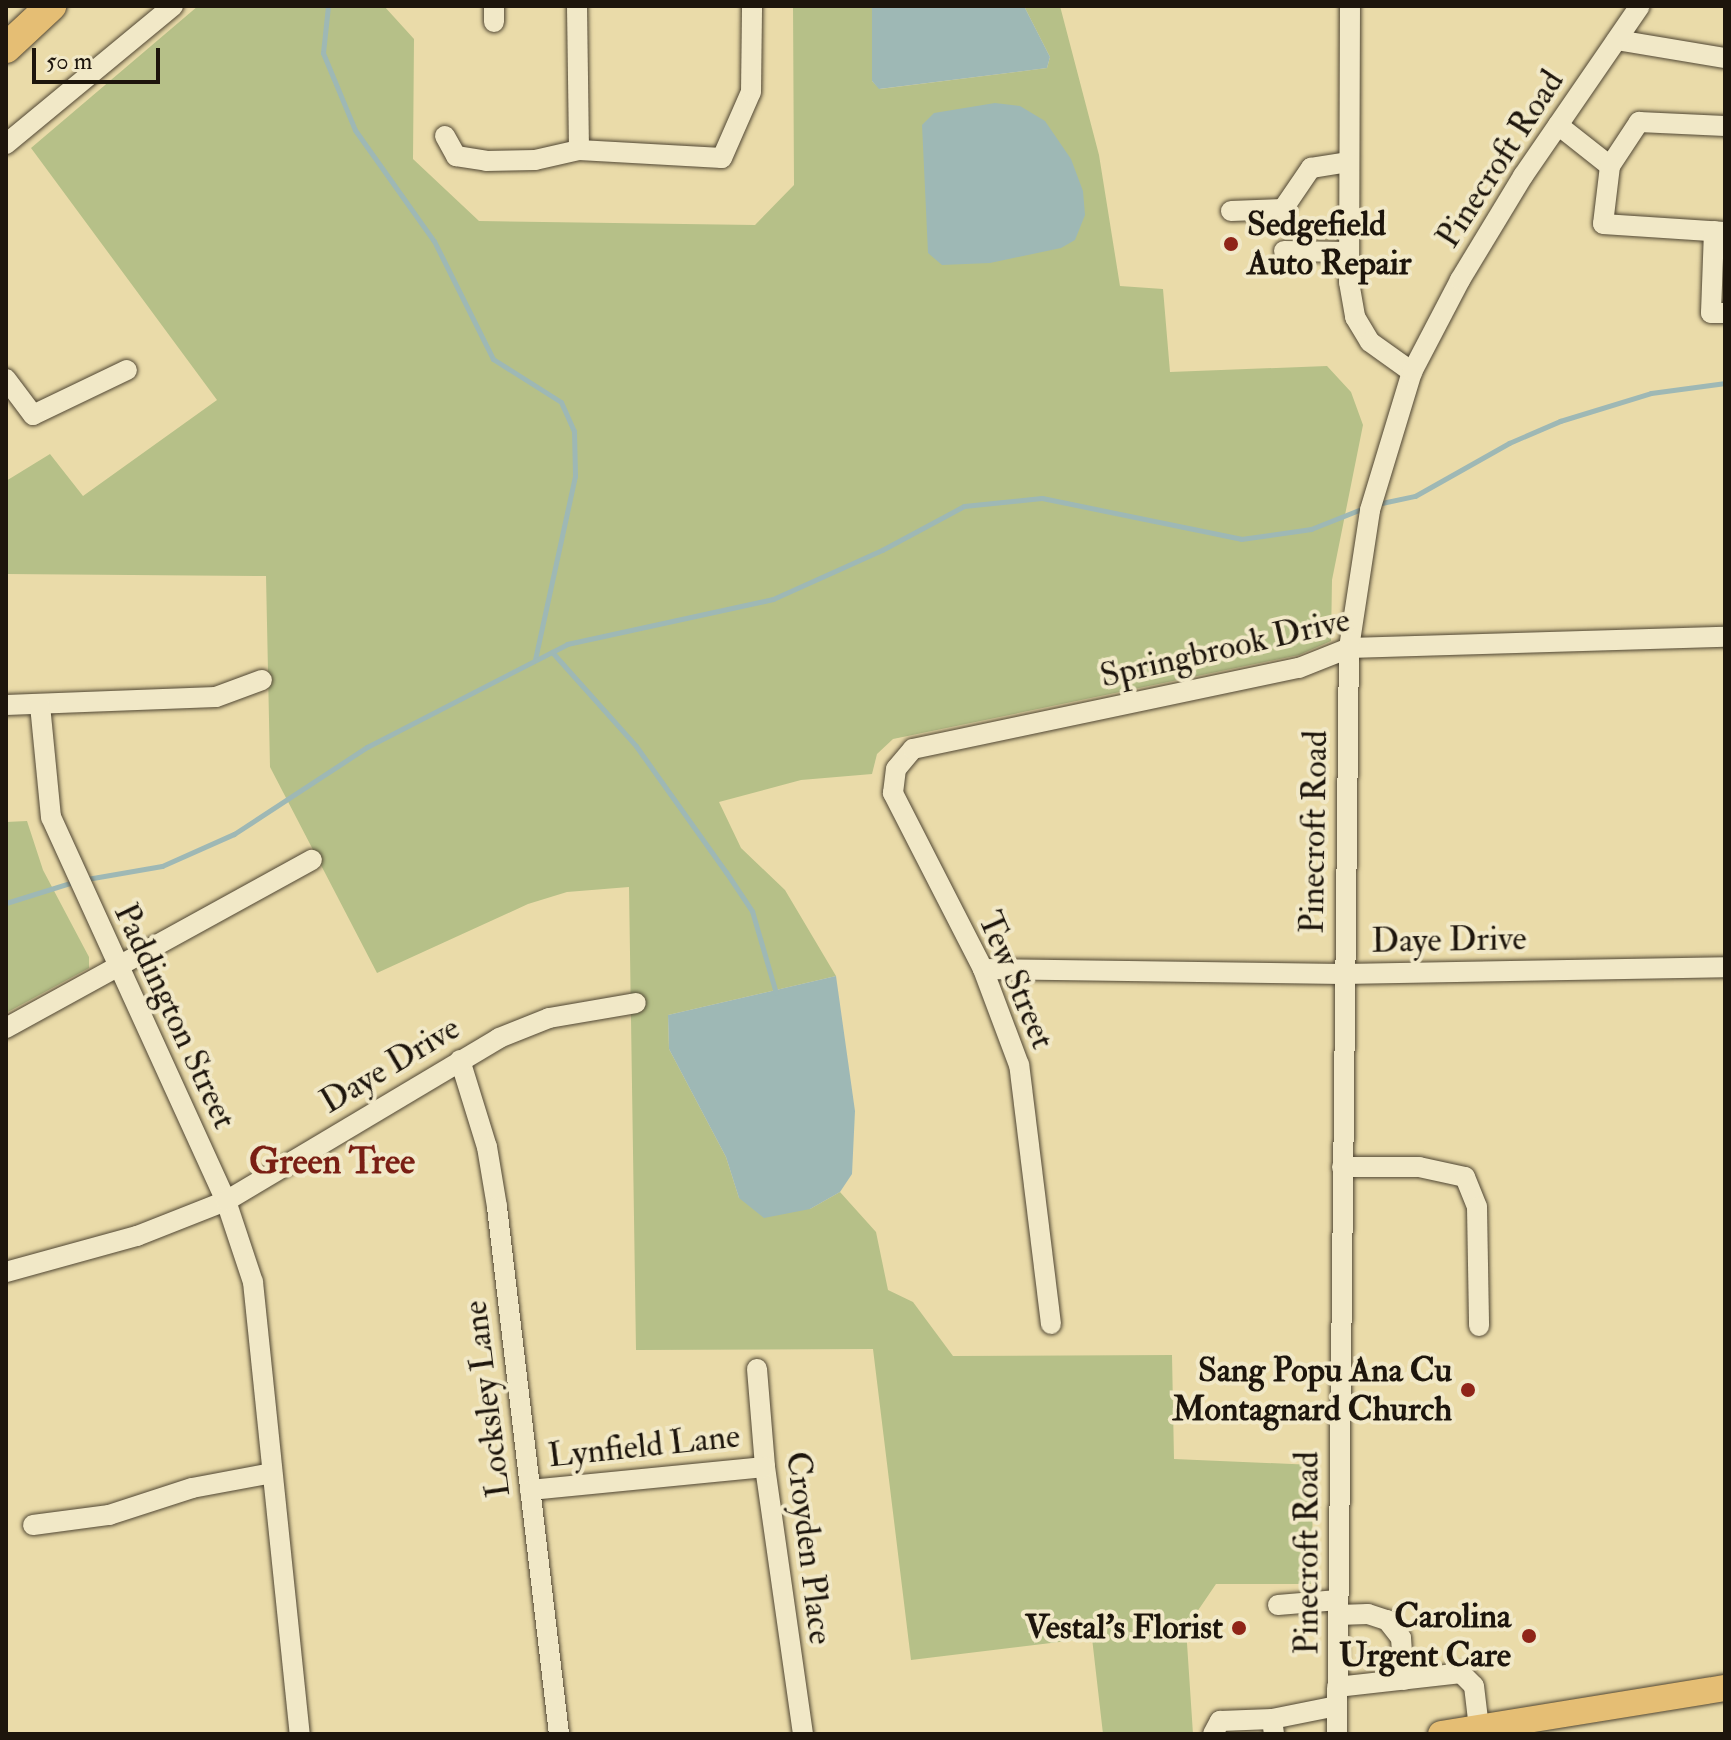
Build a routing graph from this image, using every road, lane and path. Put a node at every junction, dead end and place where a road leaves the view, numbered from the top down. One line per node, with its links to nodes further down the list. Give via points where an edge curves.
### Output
1 (51, 6): 8 (highway)
2 (173, 6): 13 (street)
3 (577, 6): 14 (street)
4 (752, 6): 14 (street, via 751,92 722,158)
5 (1350, 6): 15 (street)
6 (1640, 6): 7 (street, Pinecroft Road)
7 (1617, 40): 9 (street); 10 (street, Pinecroft Road)
8 (6, 48)
9 (1725, 58)
10 (1558, 125): 16 (street); 23 (street, Pinecroft Road, via 1460,280)
11 (1725, 126): 16 (street, via 1639,122)
12 (445, 136): 14 (street, via 456,156 486,161 535,160)
13 (6, 144)
14 (579, 150)
15 (1348, 162): 17 (street, via 1311,168 1283,209); 20 (street)
16 (1610, 166): 18 (street, via 1603,224)
17 (1231, 211)
18 (1720, 232): 21 (street, via 1711,313)
19 (1284, 251): 20 (street)
20 (1349, 252): 23 (street, via 1355,317 1370,342)
21 (1725, 313)
22 (127, 370): 24 (street, via 33,415)
23 (1412, 372): 26 (street, Pinecroft Road, via 1371,505)
24 (6, 379)
25 (1725, 637): 26 (street, Springbrook Drive)
26 (1349, 648): 30 (street, Springbrook Drive, via 1299,668 913,749); 35 (street, Pinecroft Road)
27 (262, 680): 29 (street, via 216,697)
28 (6, 705): 29 (street)
29 (40, 705): 34 (street, Paddington Street, via 51,817)
30 (896, 769): 33 (street, Tew Street, via 893,793)
31 (312, 860): 34 (street)
32 (1725, 967): 35 (street, Daye Drive)
33 (983, 969): 35 (street, Daye Drive); 42 (street, Tew Street, via 1019,1065)
34 (117, 970): 37 (street); 40 (street, Paddington Street)
35 (1343, 974): 39 (street, Pinecroft Road)
36 (636, 1003): 38 (street, Daye Drive, via 549,1018)
37 (6, 1028)
38 (460, 1060): 40 (street, Daye Drive); 47 (street, Locksley Lane, via 487,1147)
39 (1342, 1167): 43 (street, via 1448,1169 1465,1177 1473,1188); 50 (street, Pinecroft Road)
40 (226, 1201): 41 (street, Daye Drive, via 137,1236); 46 (street, Paddington Street, via 253,1282)
41 (6, 1272)
42 (1051, 1324)
43 (1479, 1326)
44 (757, 1369): 45 (street, Croyden Place)
45 (765, 1467): 47 (street, Lynfield Lane); 58 (street, Croyden Place)
46 (272, 1473): 48 (street, via 192,1488 109,1515); 56 (street, Paddington Street)
47 (530, 1490): 57 (street, Locksley Lane)
48 (33, 1525)
49 (1278, 1605): 50 (street)
50 (1338, 1608): 51 (street, via 1387,1620 1401,1638); 53 (street, Pinecroft Road)
51 (1404, 1680): 53 (street); 55 (street, via 1469,1676)
52 (1725, 1688): 55 (main road)
53 (1337, 1696): 54 (street); 60 (street, Pinecroft Road)
54 (1273, 1726): 59 (street, via 1220,1721)
55 (1479, 1728): 61 (main road)
56 (300, 1734)
57 (559, 1734)
58 (803, 1734)
59 (1213, 1734)
60 (1337, 1734)
61 (1441, 1734)

